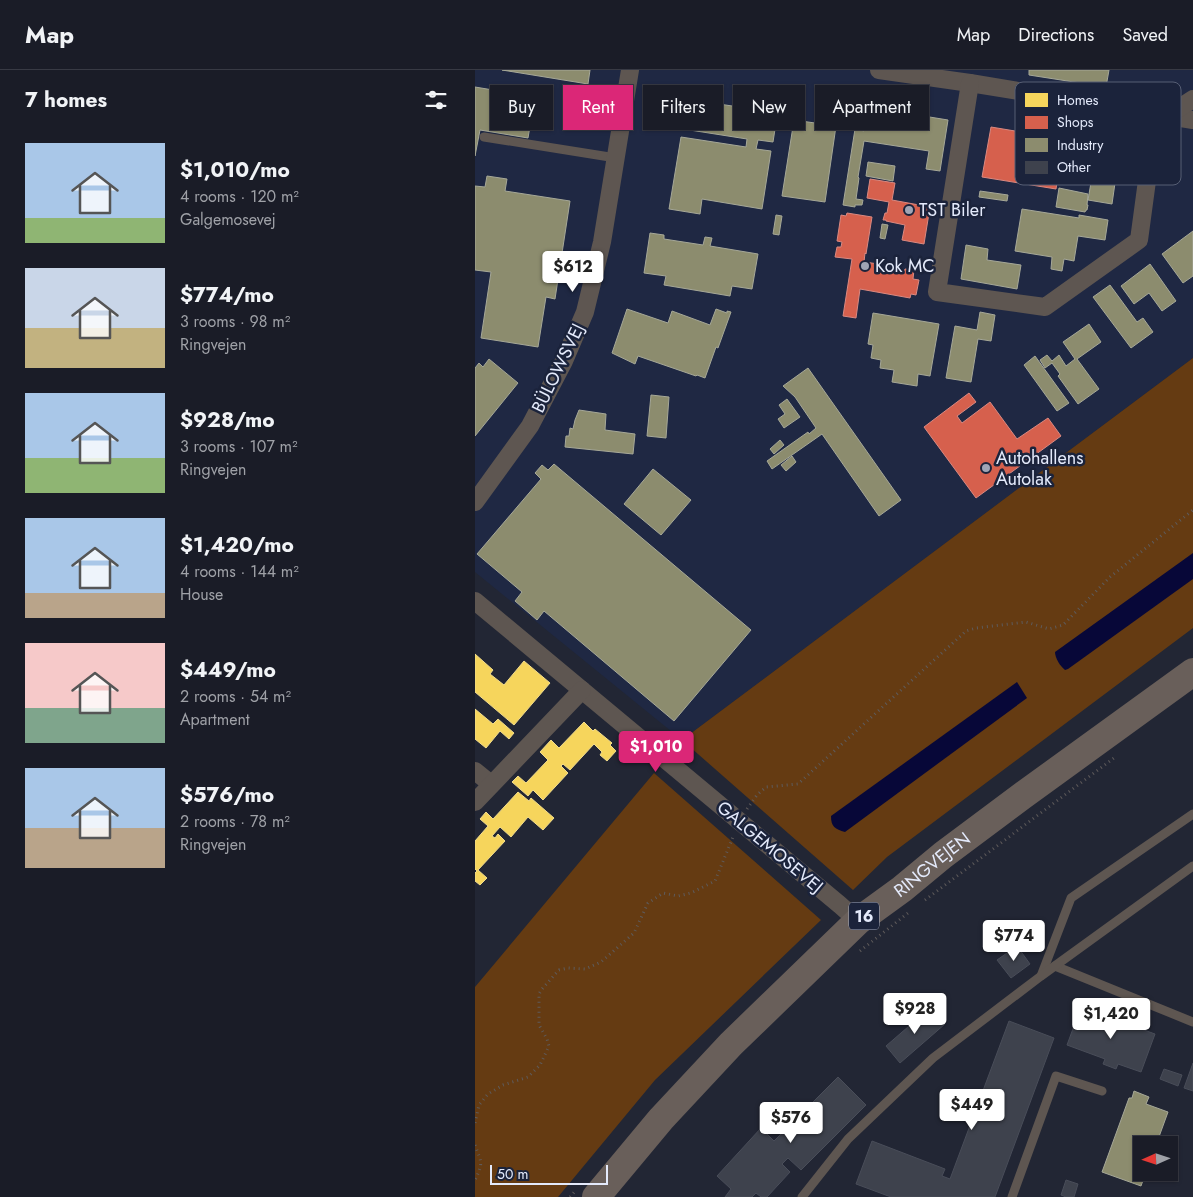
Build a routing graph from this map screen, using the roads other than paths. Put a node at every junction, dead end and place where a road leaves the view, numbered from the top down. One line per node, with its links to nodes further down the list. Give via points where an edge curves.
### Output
1 (630, 70): 8 (street, BÜLOWSVEJ)
2 (879, 70): 3 (street)
3 (970, 84): 4 (street); 9 (street, via 937,292 1045,307 1139,240)
4 (1015, 91)
5 (1193, 99): 6 (street)
6 (1181, 105)
7 (484, 137): 8 (lane)
8 (616, 158): 10 (street, BÜLOWSVEJ, via 602,242 585,312 530,426)
9 (1149, 185)
10 (475, 502)
11 (475, 601): 13 (street, GALGEMOSEVEJ)
12 (1193, 672): 19 (main road, RINGVEJEN / 16)
13 (582, 690): 15 (street); 19 (street, GALGEMOSEVEJ)
14 (475, 771): 15 (street)
15 (491, 784): 16 (street)
16 (475, 802)
17 (1193, 814): 21 (lane, via 1071,898)
18 (1193, 866): 20 (lane)
19 (858, 921): 24 (main road, RINGVEJEN / 16, via 725,1050 661,1119)
20 (1055, 966): 21 (lane); 22 (lane)
21 (1041, 976): 25 (lane, via 933,1058 848,1139)
22 (1193, 1022)
23 (1102, 1092): 26 (lane, via 1056,1076)
24 (596, 1197)
25 (802, 1197)
26 (1013, 1197)

